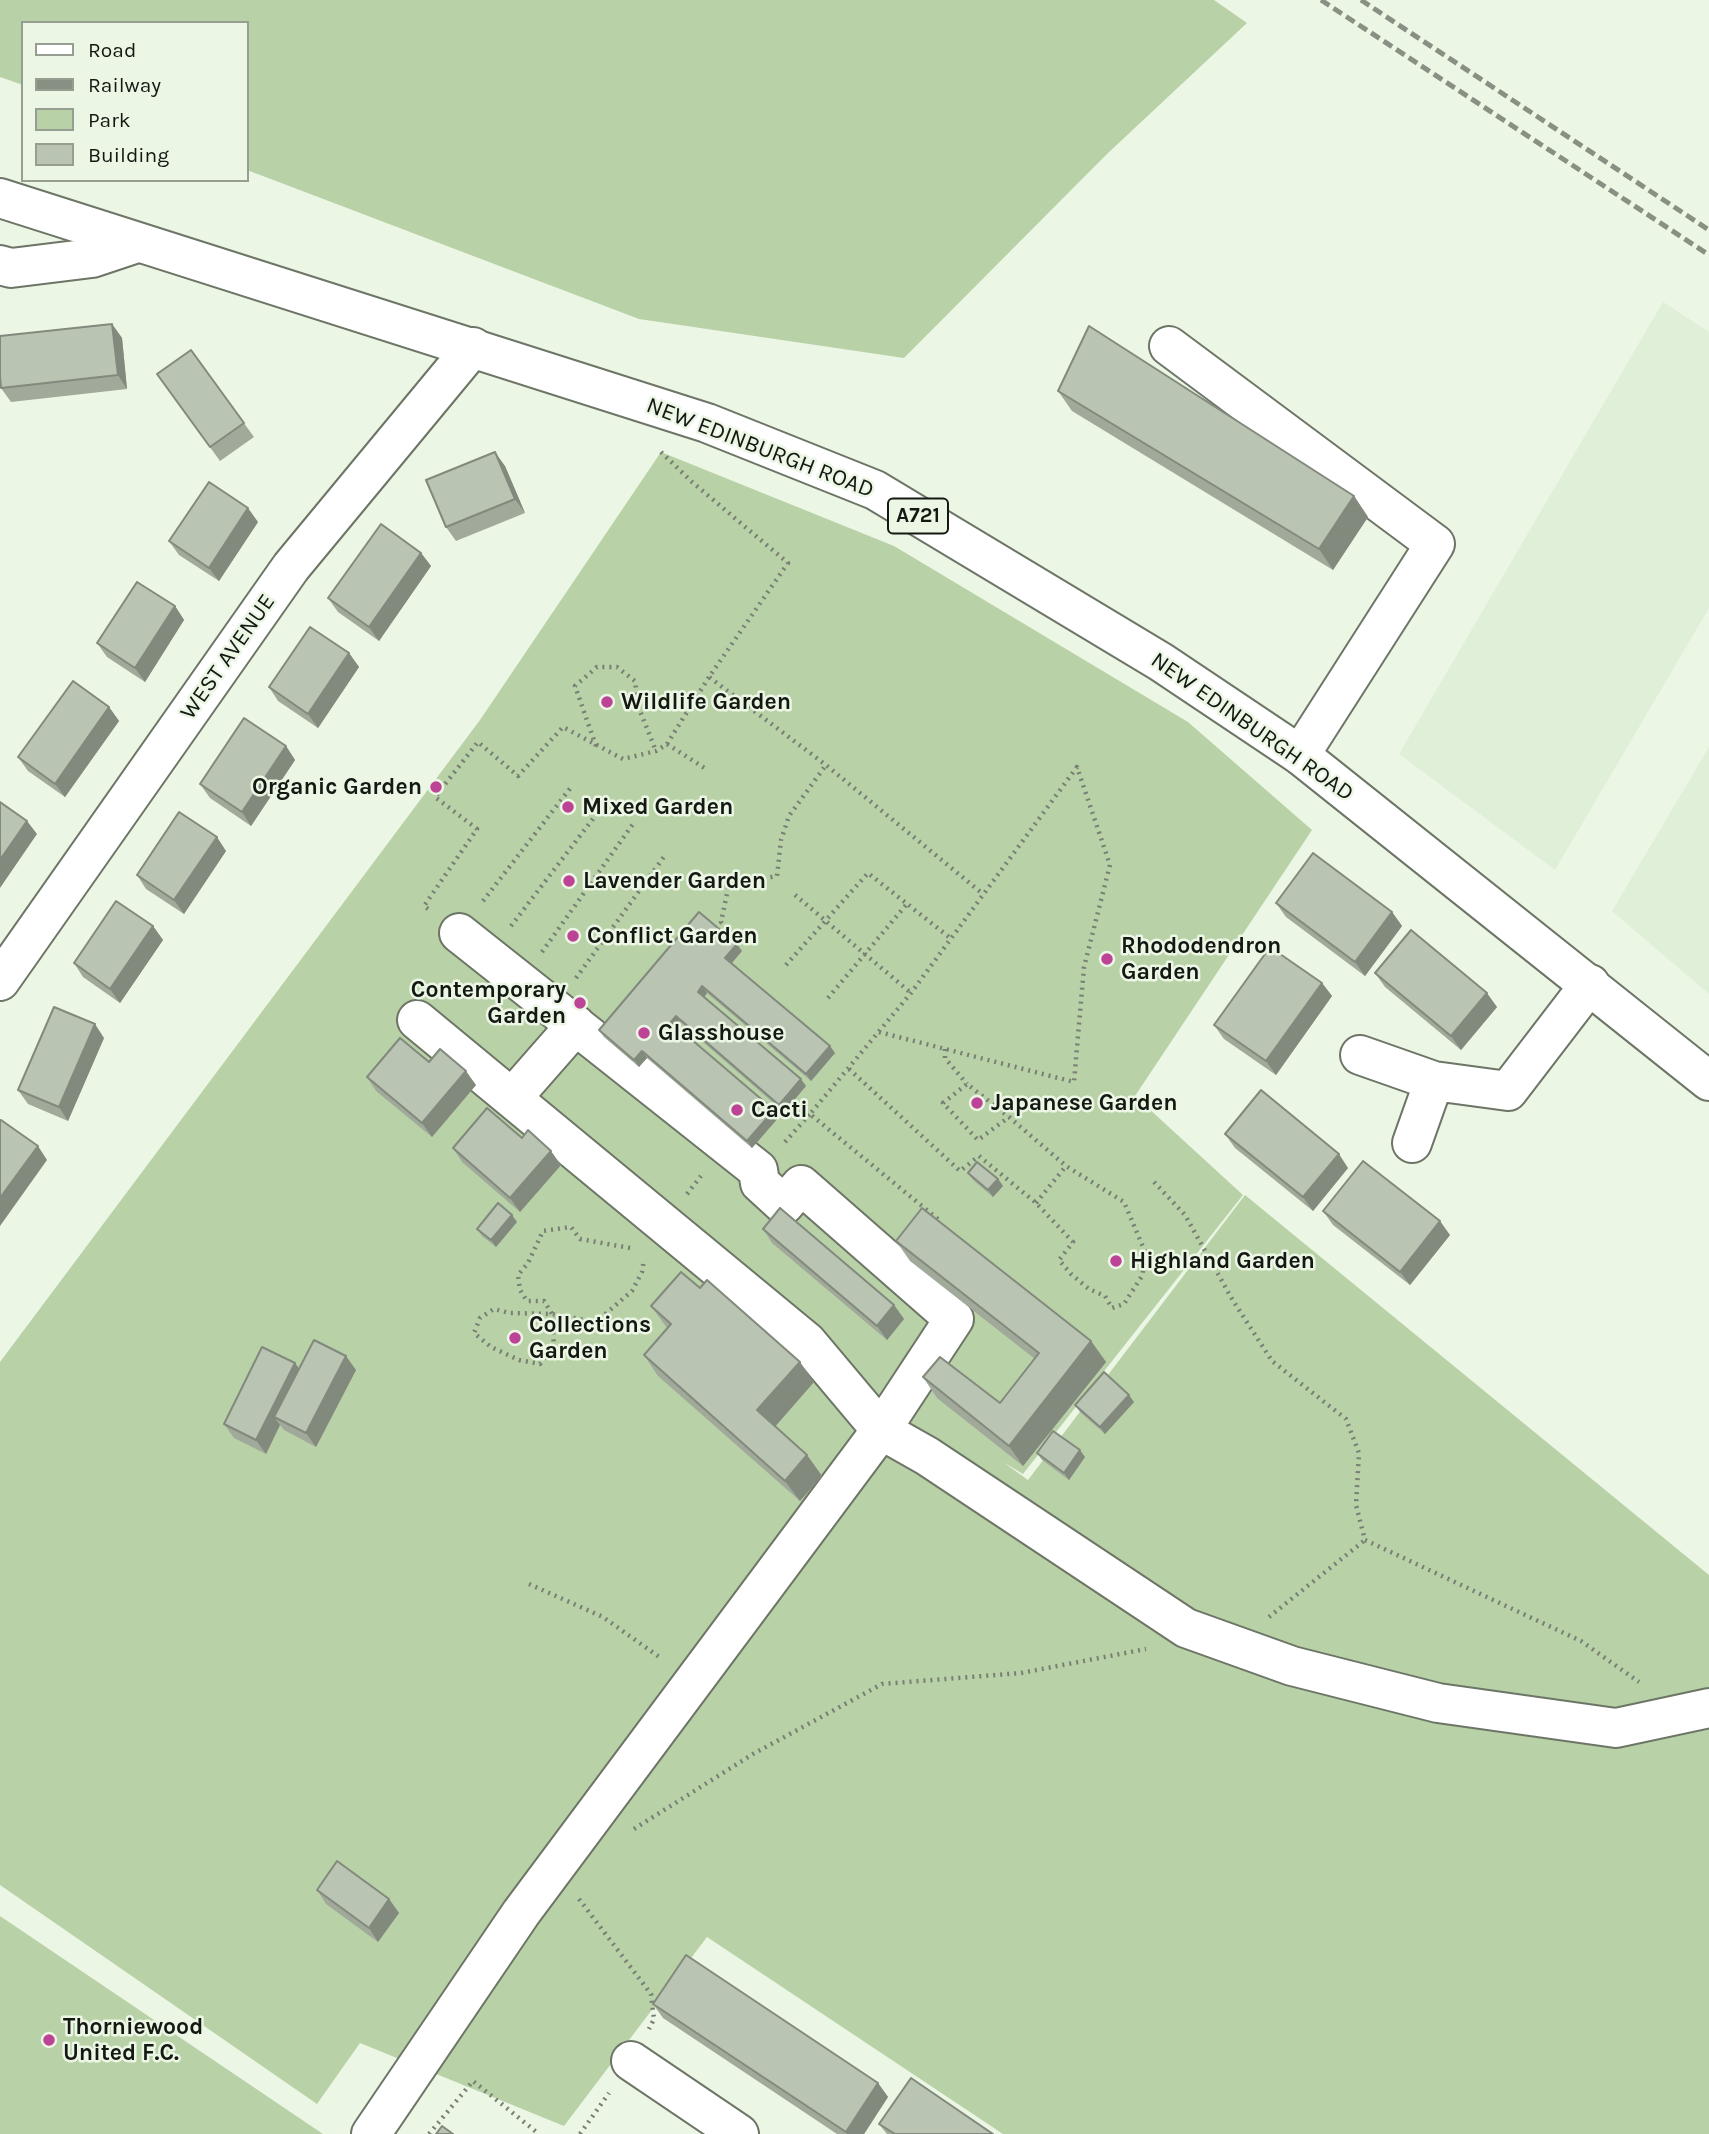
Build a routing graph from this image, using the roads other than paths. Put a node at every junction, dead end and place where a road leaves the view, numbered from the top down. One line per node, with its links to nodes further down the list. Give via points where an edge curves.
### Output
1 (0, 198): 2 (main road, NEW EDINBURGH ROAD / A721)
2 (137, 243): 3 (main road, via 92,258 11,268); 5 (main road, NEW EDINBURGH ROAD / A721)
3 (0, 265)
4 (1169, 346): 6 (main road, via 1435,544)
5 (473, 347): 6 (main road, NEW EDINBURGH ROAD / A721, via 707,423 875,490 1161,662); 8 (main road, WEST AVENUE, via 291,567)
6 (1300, 755): 9 (main road, NEW EDINBURGH ROAD / A721)
7 (473, 945): 10 (main road)
8 (0, 981)
9 (1590, 984): 13 (main road, via 1508,1091); 14 (main road, NEW EDINBURGH ROAD / A721)
10 (565, 1016): 15 (main road); 17 (main road, via 758,1170 760,1183 784,1205 801,1185 954,1319)
11 (417, 1020): 15 (main road)
12 (1360, 1055): 13 (main road)
13 (1434, 1081): 16 (main road)
14 (1709, 1081)
15 (512, 1098): 17 (main road, via 807,1342)
16 (1412, 1143)
17 (881, 1430): 18 (main road, via 1186,1628 1292,1666 1438,1703 1616,1728); 20 (main road, via 521,1913)
18 (1696, 1710)
19 (631, 2061): 21 (main road)
20 (371, 2134)
21 (739, 2134)

